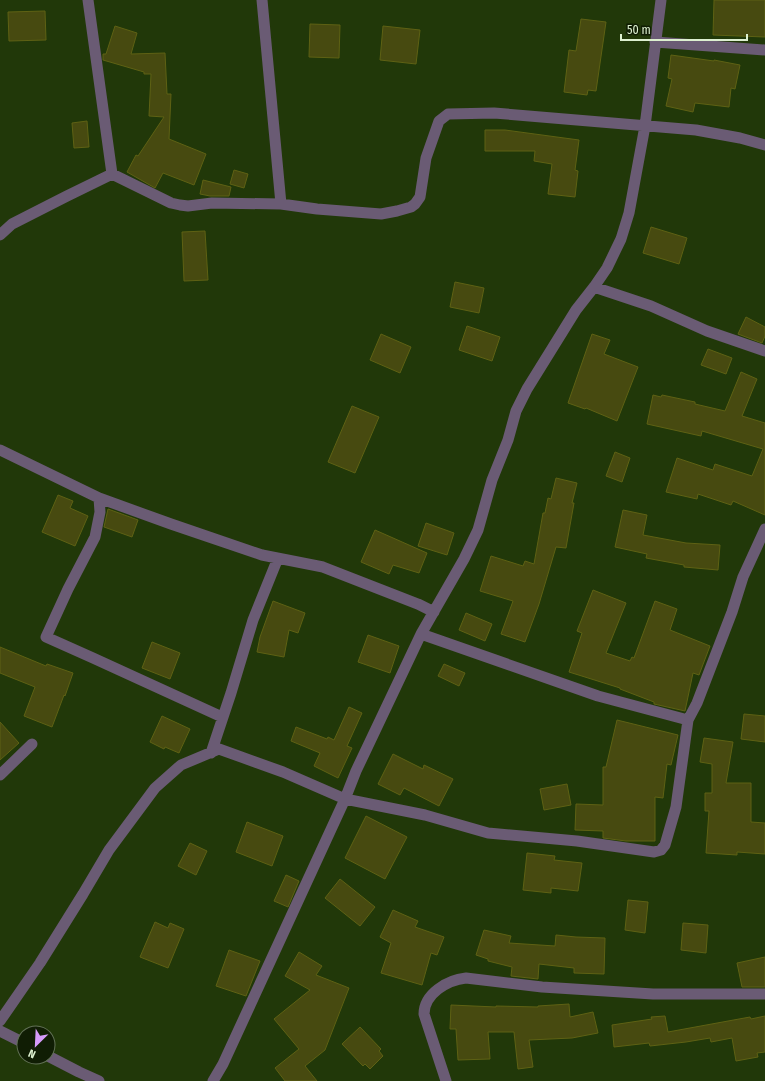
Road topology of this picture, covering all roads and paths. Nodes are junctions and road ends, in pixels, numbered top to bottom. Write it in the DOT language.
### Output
graph roads {
  1 [pos="88,0"];
  2 [pos="262,0"];
  3 [pos="661,0"];
  4 [pos="656,42"];
  5 [pos="765,50"];
  6 [pos="644,126"];
  7 [pos="765,145"];
  8 [pos="112,174"];
  9 [pos="281,204"];
  10 [pos="0,235"];
  11 [pos="594,287"];
  12 [pos="765,351"];
  13 [pos="0,450"];
  14 [pos="99,498"];
  15 [pos="765,529"];
  16 [pos="278,558"];
  17 [pos="434,612"];
  18 [pos="421,634"];
  19 [pos="222,717"];
  20 [pos="688,720"];
  21 [pos="32,744"];
  22 [pos="211,753"];
  23 [pos="0,775"];
  24 [pos="345,800"];
  25 [pos="765,994"];
  26 [pos="0,1021"];
  27 [pos="0,1030"];
  28 [pos="16,1039"];
  29 [pos="56,1060"];
  30 [pos="99,1081"];
  31 [pos="213,1081"];
  32 [pos="446,1081"];
  1 -- 8 [label="street"];
  2 -- 9 [label="street"];
  3 -- 4 [label="street"];
  4 -- 5 [label="street"];
  4 -- 6 [label="street"];
  6 -- 7 [label="street"];
  6 -- 9 [label="street"];
  6 -- 11 [label="street"];
  8 -- 9 [label="street"];
  8 -- 10 [label="street"];
  11 -- 12 [label="street"];
  11 -- 17 [label="street"];
  13 -- 14 [label="street"];
  14 -- 16 [label="street"];
  14 -- 19 [label="street"];
  15 -- 20 [label="street"];
  16 -- 17 [label="street"];
  16 -- 19 [label="street"];
  17 -- 18 [label="street"];
  18 -- 20 [label="street"];
  18 -- 24 [label="street"];
  19 -- 22 [label="street"];
  20 -- 24 [label="street"];
  21 -- 23 [label="street"];
  22 -- 24 [label="street"];
  22 -- 26 [label="street"];
  24 -- 31 [label="street"];
  25 -- 32 [label="street"];
  27 -- 28 [label="street"];
  29 -- 30 [label="street"];
}
